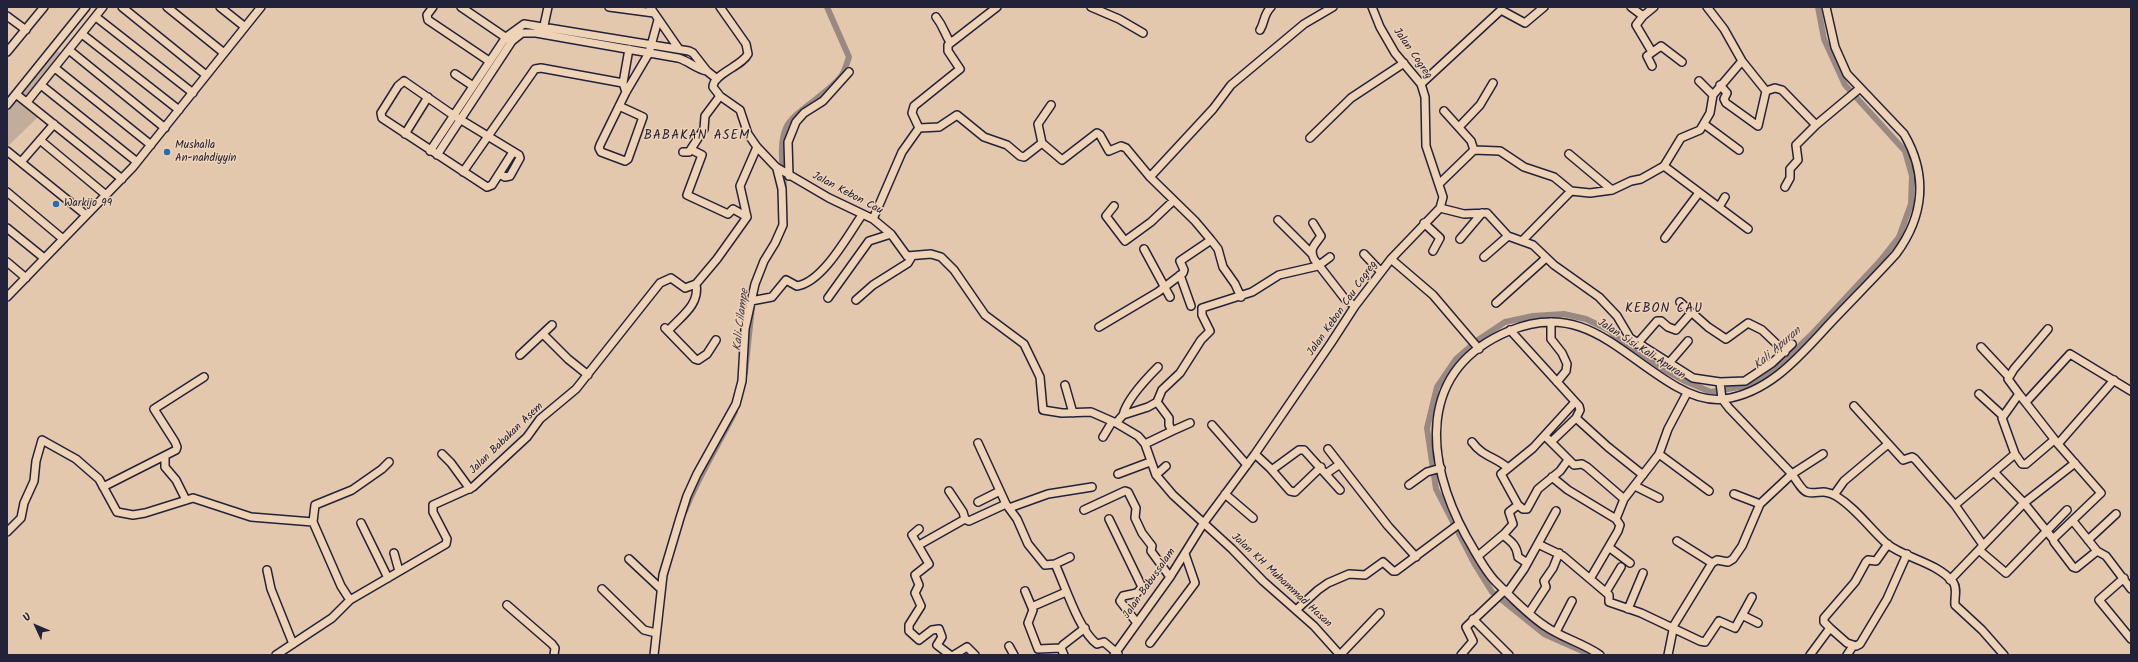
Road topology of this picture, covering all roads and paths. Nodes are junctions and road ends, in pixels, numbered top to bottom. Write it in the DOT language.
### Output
graph roads {
  1 [pos="44,7"];
  2 [pos="86,7"];
  3 [pos="103,7"];
  4 [pos="122,7"];
  5 [pos="167,7"];
  6 [pos="220,7"];
  7 [pos="260,7"];
  8 [pos="433,7"];
  9 [pos="461,7"];
  10 [pos="548,7"];
  11 [pos="611,7"];
  12 [pos="720,7"];
  13 [pos="997,7"];
  14 [pos="1091,7"];
  15 [pos="1270,7"];
  16 [pos="1333,7"];
  17 [pos="1372,7"];
  18 [pos="1544,7"];
  19 [pos="1631,7"];
  20 [pos="1654,7"];
  21 [pos="1707,7"];
  22 [pos="1826,7"];
  23 [pos="654,13"];
  24 [pos="7,16"];
  25 [pos="1643,16"];
  26 [pos="96,17"];
  27 [pos="936,17"];
  28 [pos="544,26"];
  29 [pos="245,27"];
  30 [pos="26,30"];
  31 [pos="1260,30"];
  32 [pos="1143,33"];
  33 [pos="82,34"];
  34 [pos="543,34"];
  35 [pos="506,36"];
  36 [pos="512,41"];
  37 [pos="950,42"];
  38 [pos="652,45"];
  39 [pos="629,49"];
  40 [pos="680,49"];
  41 [pos="69,50"];
  42 [pos="7,52"];
  43 [pos="1652,52"];
  44 [pos="224,53"];
  45 [pos="649,54"];
  46 [pos="489,61"];
  47 [pos="1742,61"];
  48 [pos="1682,62"];
  49 [pos="1404,63"];
  50 [pos="1652,66"];
  51 [pos="55,68"];
  52 [pos="707,71"];
  53 [pos="849,72"];
  54 [pos="455,74"];
  55 [pos="206,76"];
  56 [pos="717,79"];
  57 [pos="1699,81"];
  58 [pos="1493,82"];
  59 [pos="623,83"];
  60 [pos="1421,84"];
  61 [pos="1720,84"];
  62 [pos="41,85"];
  63 [pos="472,86"];
  64 [pos="1857,90"];
  65 [pos="1766,91"];
  66 [pos="626,92"];
  67 [pos="193,93"];
  68 [pos="16,94"];
  69 [pos="720,96"];
  70 [pos="1713,96"];
  71 [pos="428,97"];
  72 [pos="27,102"];
  73 [pos="7,105"];
  74 [pos="1051,105"];
  75 [pos="619,106"];
  76 [pos="179,110"];
  77 [pos="1444,111"];
  78 [pos="453,115"];
  79 [pos="460,119"];
  80 [pos="54,124"];
  81 [pos="1704,124"];
  82 [pos="1816,125"];
  83 [pos="1459,127"];
  84 [pos="165,128"];
  85 [pos="919,128"];
  86 [pos="404,134"];
  87 [pos="488,136"];
  88 [pos="1310,138"];
  89 [pos="40,140"];
  90 [pos="1042,143"];
  91 [pos="151,145"];
  92 [pos="757,147"];
  93 [pos="430,150"];
  94 [pos="692,150"];
  95 [pos="1474,150"];
  96 [pos="1739,150"];
  97 [pos="7,151"];
  98 [pos="683,152"];
  99 [pos="1570,154"];
  100 [pos="438,155"];
  101 [pos="21,162"];
  102 [pos="137,162"];
  103 [pos="1664,166"];
  104 [pos="778,168"];
  105 [pos="463,172"];
  106 [pos="788,176"];
  107 [pos="1150,177"];
  108 [pos="122,179"];
  109 [pos="1439,184"];
  110 [pos="1785,187"];
  111 [pos="1612,190"];
  112 [pos="1571,191"];
  113 [pos="7,192"];
  114 [pos="1698,194"];
  115 [pos="106,195"];
  116 [pos="1725,197"];
  117 [pos="1173,201"];
  118 [pos="1114,206"];
  119 [pos="1719,207"];
  120 [pos="1440,208"];
  121 [pos="1482,213"];
  122 [pos="86,215"];
  123 [pos="862,215"];
  124 [pos="747,217"];
  125 [pos="873,219"];
  126 [pos="1278,220"];
  127 [pos="1313,223"];
  128 [pos="1424,223"];
  129 [pos="7,228"];
  130 [pos="1748,229"];
  131 [pos="891,234"];
  132 [pos="1508,236"];
  133 [pos="1665,238"];
  134 [pos="63,239"];
  135 [pos="1460,239"];
  136 [pos="1211,240"];
  137 [pos="1522,241"];
  138 [pos="1144,249"];
  139 [pos="1433,251"];
  140 [pos="1312,254"];
  141 [pos="1364,254"];
  142 [pos="907,256"];
  143 [pos="1330,257"];
  144 [pos="1484,257"];
  145 [pos="44,258"];
  146 [pos="1546,258"];
  147 [pos="1391,259"];
  148 [pos="7,262"];
  149 [pos="1318,266"];
  150 [pos="1381,272"];
  151 [pos="1180,275"];
  152 [pos="26,278"];
  153 [pos="696,284"];
  154 [pos="1165,286"];
  155 [pos="7,297"];
  156 [pos="1170,297"];
  157 [pos="1241,297"];
  158 [pos="828,298"];
  159 [pos="754,300"];
  160 [pos="856,300"];
  161 [pos="1680,302"];
  162 [pos="1496,303"];
  163 [pos="1191,306"];
  164 [pos="1355,306"];
  165 [pos="1691,313"];
  166 [pos="1551,322"];
  167 [pos="552,325"];
  168 [pos="1099,327"];
  169 [pos="2048,329"];
  170 [pos="1510,330"];
  171 [pos="543,334"];
  172 [pos="716,340"];
  173 [pos="1688,341"];
  174 [pos="1637,344"];
  175 [pos="1792,344"];
  176 [pos="1477,346"];
  177 [pos="1981,347"];
  178 [pos="1785,352"];
  179 [pos="520,355"];
  180 [pos="1669,363"];
  181 [pos="1158,367"];
  182 [pos="588,375"];
  183 [pos="204,376"];
  184 [pos="2009,377"];
  185 [pos="2114,380"];
  186 [pos="1557,382"];
  187 [pos="1720,384"];
  188 [pos="1065,385"];
  189 [pos="2131,391"];
  190 [pos="1687,393"];
  191 [pos="1979,394"];
  192 [pos="2019,394"];
  193 [pos="1722,397"];
  194 [pos="1157,402"];
  195 [pos="1575,402"];
  196 [pos="2026,402"];
  197 [pos="1854,406"];
  198 [pos="1073,413"];
  199 [pos="1123,415"];
  200 [pos="2003,416"];
  201 [pos="1576,418"];
  202 [pos="1114,422"];
  203 [pos="1190,423"];
  204 [pos="1212,425"];
  205 [pos="1172,431"];
  206 [pos="1545,436"];
  207 [pos="1103,437"];
  208 [pos="1472,442"];
  209 [pos="1551,442"];
  210 [pos="2056,442"];
  211 [pos="978,443"];
  212 [pos="1146,444"];
  213 [pos="1888,444"];
  214 [pos="1328,449"];
  215 [pos="442,454"];
  216 [pos="1255,454"];
  217 [pos="1659,454"];
  218 [pos="1823,454"];
  219 [pos="2015,454"];
  220 [pos="165,456"];
  221 [pos="1568,460"];
  222 [pos="389,462"];
  223 [pos="1150,462"];
  224 [pos="2075,463"];
  225 [pos="1340,464"];
  226 [pos="1247,465"];
  227 [pos="1166,466"];
  228 [pos="1321,467"];
  229 [pos="1270,468"];
  230 [pos="1440,468"];
  231 [pos="1508,468"];
  232 [pos="1994,472"];
  233 [pos="1327,473"];
  234 [pos="1118,474"];
  235 [pos="1792,474"];
  236 [pos="1156,475"];
  237 [pos="1643,475"];
  238 [pos="1552,477"];
  239 [pos="1409,485"];
  240 [pos="1635,486"];
  241 [pos="103,487"];
  242 [pos="1092,487"];
  243 [pos="470,489"];
  244 [pos="1340,490"];
  245 [pos="949,491"];
  246 [pos="1000,491"];
  247 [pos="1709,491"];
  248 [pos="1225,494"];
  249 [pos="1734,494"];
  250 [pos="1834,495"];
  251 [pos="1659,498"];
  252 [pos="1624,499"];
  253 [pos="186,500"];
  254 [pos="978,502"];
  255 [pos="1518,504"];
  256 [pos="1760,504"];
  257 [pos="2024,504"];
  258 [pos="1955,505"];
  259 [pos="1008,506"];
  260 [pos="1084,510"];
  261 [pos="2068,510"];
  262 [pos="1556,511"];
  263 [pos="2116,514"];
  264 [pos="1253,518"];
  265 [pos="965,519"];
  266 [pos="1109,519"];
  267 [pos="1616,519"];
  268 [pos="2073,521"];
  269 [pos="313,522"];
  270 [pos="362,523"];
  271 [pos="1203,524"];
  272 [pos="1458,525"];
  273 [pos="919,529"];
  274 [pos="2046,531"];
  275 [pos="7,532"];
  276 [pos="1503,535"];
  277 [pos="2053,539"];
  278 [pos="2088,540"];
  279 [pos="1677,541"];
  280 [pos="1538,544"];
  281 [pos="1888,544"];
  282 [pos="919,545"];
  283 [pos="1610,548"];
  284 [pos="1981,548"];
  285 [pos="2097,551"];
  286 [pos="394,553"];
  287 [pos="1558,553"];
  288 [pos="1185,554"];
  289 [pos="1907,554"];
  290 [pos="1478,556"];
  291 [pos="1070,557"];
  292 [pos="1416,557"];
  293 [pos="629,559"];
  294 [pos="1630,562"];
  295 [pos="1527,563"];
  296 [pos="1712,563"];
  297 [pos="1054,564"];
  298 [pos="1621,567"];
  299 [pos="267,570"];
  300 [pos="399,571"];
  301 [pos="1643,573"];
  302 [pos="1170,577"];
  303 [pos="388,578"];
  304 [pos="2124,578"];
  305 [pos="1590,579"];
  306 [pos="1950,580"];
  307 [pos="602,589"];
  308 [pos="2131,589"];
  309 [pos="661,590"];
  310 [pos="1025,591"];
  311 [pos="1066,592"];
  312 [pos="1505,592"];
  313 [pos="1606,592"];
  314 [pos="1752,597"];
  315 [pos="350,600"];
  316 [pos="1572,601"];
  317 [pos="507,605"];
  318 [pos="1036,605"];
  319 [pos="1628,609"];
  320 [pos="1296,610"];
  321 [pos="1380,613"];
  322 [pos="1529,613"];
  323 [pos="1742,615"];
  324 [pos="1474,620"];
  325 [pos="1137,623"];
  326 [pos="1758,623"];
  327 [pos="1085,628"];
  328 [pos="1830,628"];
  329 [pos="1673,629"];
  330 [pos="1556,632"];
  331 [pos="656,633"];
  332 [pos="2131,639"];
  333 [pos="293,644"];
  334 [pos="1150,644"];
  335 [pos="1009,646"];
  336 [pos="1853,646"];
  337 [pos="1062,652"];
  338 [pos="1116,654"];
  339 [pos="1344,654"];
  340 [pos="276,655"];
  341 [pos="554,655"];
  342 [pos="654,655"];
  343 [pos="950,655"];
  344 [pos="954,655"];
  345 [pos="975,655"];
  346 [pos="1014,655"];
  347 [pos="1461,655"];
  348 [pos="1509,655"];
  349 [pos="1600,655"];
  350 [pos="1668,655"];
  351 [pos="1810,655"];
  352 [pos="1847,655"];
  353 [pos="2004,655"];
  1 -- 30 [label="street"];
  2 -- 68 [label="street"];
  3 -- 26 [label="street"];
  4 -- 55 [label="street"];
  5 -- 44 [label="street"];
  6 -- 29 [label="street"];
  7 -- 29 [label="street"];
  8 -- 46 [label="street"];
  9 -- 35 [label="street"];
  10 -- 28 [label="street"];
  11 -- 23 [label="street"];
  12 -- 56 [label="street"];
  13 -- 37 [label="street"];
  14 -- 32 [label="street"];
  15 -- 31 [label="street"];
  16 -- 107 [label="street"];
  17 -- 49 [label="street, Jalan Cogreg"];
  18 -- 60 [label="street"];
  19 -- 25 [label="street"];
  20 -- 25 [label="street"];
  21 -- 47 [label="street"];
  22 -- 64 [label="street, Jalan Sisi Kali Apuran"];
  23 -- 38 [label="street"];
  23 -- 40 [label="street"];
  24 -- 30 [label="street"];
  25 -- 43 [label="street"];
  26 -- 33 [label="street"];
  26 -- 67 [label="street"];
  27 -- 37 [label="street"];
  28 -- 34 [label="street"];
  28 -- 35 [label="street"];
  28 -- 38 [label="street"];
  29 -- 44 [label="street"];
  30 -- 42 [label="street"];
  33 -- 41 [label="street"];
  33 -- 76 [label="street"];
  34 -- 36 [label="street"];
  34 -- 39 [label="street"];
  35 -- 36 [label="street"];
  35 -- 46 [label="street"];
  36 -- 79 [label="street"];
  37 -- 85 [label="street"];
  38 -- 40 [label="street"];
  38 -- 45 [label="street"];
  39 -- 45 [label="street"];
  39 -- 59 [label="street"];
  40 -- 52 [label="street"];
  41 -- 51 [label="street"];
  41 -- 84 [label="street"];
  43 -- 48 [label="street"];
  43 -- 50 [label="street"];
  44 -- 55 [label="street"];
  45 -- 52 [label="street"];
  45 -- 66 [label="street"];
  46 -- 63 [label="street"];
  47 -- 61 [label="street"];
  47 -- 65 [label="street"];
  49 -- 60 [label="street, Jalan Cogreg"];
  49 -- 88 [label="street"];
  51 -- 62 [label="street"];
  51 -- 91 [label="street"];
  52 -- 56 [label="street"];
  53 -- 106 [label="street"];
  54 -- 63 [label="street"];
  55 -- 67 [label="street"];
  56 -- 69 [label="street"];
  57 -- 70 [label="street"];
  58 -- 83 [label="street"];
  59 -- 66 [label="street"];
  59 -- 87 [label="street"];
  60 -- 109 [label="street, Jalan Cogreg"];
  61 -- 65 [label="street"];
  61 -- 70 [label="street"];
  62 -- 72 [label="street"];
  62 -- 102 [label="street"];
  63 -- 78 [label="street"];
  64 -- 82 [label="street"];
  64 -- 193 [label="street, Jalan Sisi Kali Apuran"];
  65 -- 82 [label="street"];
  66 -- 75 [label="street"];
  67 -- 76 [label="street"];
  68 -- 72 [label="street"];
  68 -- 73 [label="street"];
  69 -- 92 [label="street"];
  69 -- 94 [label="street"];
  70 -- 81 [label="street"];
  71 -- 78 [label="street"];
  71 -- 86 [label="street"];
  71 -- 86 [label="street"];
  72 -- 80 [label="street"];
  74 -- 90 [label="street"];
  75 -- 75 [label="street"];
  76 -- 84 [label="street"];
  77 -- 83 [label="street"];
  78 -- 79 [label="street"];
  78 -- 93 [label="street"];
  79 -- 87 [label="street"];
  79 -- 100 [label="street"];
  80 -- 89 [label="street"];
  80 -- 108 [label="street"];
  81 -- 96 [label="street"];
  81 -- 103 [label="street"];
  82 -- 110 [label="street"];
  83 -- 95 [label="street"];
  84 -- 91 [label="street"];
  85 -- 90 [label="street"];
  85 -- 125 [label="street"];
  86 -- 93 [label="street"];
  87 -- 105 [label="street"];
  87 -- 105 [label="street"];
  89 -- 101 [label="street"];
  89 -- 115 [label="street"];
  90 -- 107 [label="street"];
  91 -- 102 [label="street"];
  92 -- 104 [label="street"];
  92 -- 124 [label="street"];
  93 -- 100 [label="street"];
  94 -- 98 [label="street"];
  94 -- 124 [label="street"];
  95 -- 109 [label="street"];
  95 -- 112 [label="street"];
  97 -- 101 [label="street"];
  99 -- 111 [label="street"];
  100 -- 105 [label="street"];
  101 -- 122 [label="street"];
  102 -- 108 [label="street"];
  103 -- 111 [label="street"];
  103 -- 114 [label="street"];
  104 -- 106 [label="street, Jalan Kebon Cau"];
  104 -- 159 [label="street"];
  106 -- 123 [label="street, Jalan Kebon Cau"];
  107 -- 117 [label="street"];
  108 -- 115 [label="street"];
  109 -- 120 [label="street, Jalan Cogreg"];
  111 -- 112 [label="street"];
  112 -- 137 [label="street"];
  113 -- 134 [label="street"];
  114 -- 119 [label="street"];
  114 -- 133 [label="street"];
  115 -- 122 [label="street"];
  116 -- 119 [label="street"];
  117 -- 118 [label="street"];
  117 -- 136 [label="street"];
  119 -- 130 [label="street"];
  120 -- 121 [label="street"];
  120 -- 128 [label="street, Jalan Kebon Cau Cogreg"];
  121 -- 132 [label="street"];
  121 -- 135 [label="street"];
  122 -- 134 [label="street"];
  123 -- 125 [label="street, Jalan Kebon Cau"];
  123 -- 159 [label="street"];
  124 -- 153 [label="street"];
  125 -- 131 [label="street, Jalan Kebon Cau"];
  126 -- 140 [label="street"];
  127 -- 140 [label="street"];
  128 -- 139 [label="street"];
  128 -- 147 [label="street, Jalan Kebon Cau Cogreg"];
  129 -- 145 [label="street"];
  131 -- 142 [label="street, Jalan Kebon Cau"];
  131 -- 158 [label="street"];
  132 -- 137 [label="street"];
  132 -- 144 [label="street"];
  134 -- 145 [label="street"];
  136 -- 151 [label="street"];
  136 -- 157 [label="street"];
  137 -- 146 [label="street"];
  138 -- 154 [label="street"];
  140 -- 149 [label="street"];
  141 -- 150 [label="street"];
  142 -- 160 [label="street"];
  142 -- 198 [label="street"];
  143 -- 149 [label="street"];
  145 -- 152 [label="street"];
  146 -- 162 [label="street"];
  146 -- 174 [label="street"];
  147 -- 150 [label="street, Jalan Kebon Cau Cogreg"];
  147 -- 176 [label="street"];
  148 -- 152 [label="street"];
  149 -- 157 [label="street"];
  149 -- 164 [label="street"];
  150 -- 164 [label="street, Jalan Kebon Cau Cogreg"];
  151 -- 154 [label="street"];
  151 -- 163 [label="street"];
  152 -- 155 [label="street"];
  153 -- 172 [label="street"];
  153 -- 182 [label="street, Jalan Babakan Asem"];
  154 -- 156 [label="street"];
  154 -- 168 [label="street"];
  157 -- 194 [label="street"];
  159 -- 309 [label="street"];
  161 -- 165 [label="street"];
  164 -- 216 [label="street, Jalan Kebon Cau Cogreg"];
  165 -- 174 [label="street"];
  165 -- 178 [label="street"];
  166 -- 170 [label="street, Jalan Sisi Kali Apuran"];
  166 -- 186 [label="street"];
  166 -- 190 [label="street, Jalan Sisi Kali Apuran"];
  167 -- 171 [label="street"];
  169 -- 184 [label="street"];
  170 -- 176 [label="street, Jalan Sisi Kali Apuran"];
  170 -- 186 [label="street"];
  171 -- 179 [label="street"];
  171 -- 182 [label="street"];
  173 -- 180 [label="street"];
  174 -- 180 [label="street"];
  175 -- 178 [label="street"];
  176 -- 230 [label="street, Jalan Sisi Kali Apuran"];
  177 -- 184 [label="street"];
  178 -- 187 [label="street"];
  180 -- 187 [label="street"];
  181 -- 199 [label="street"];
  182 -- 243 [label="street, Jalan Babakan Asem"];
  183 -- 220 [label="street"];
  184 -- 192 [label="street"];
  185 -- 189 [label="street"];
  185 -- 196 [label="street"];
  185 -- 210 [label="street"];
  186 -- 195 [label="street"];
  187 -- 193 [label="street"];
  188 -- 198 [label="street"];
  190 -- 193 [label="street, Jalan Sisi Kali Apuran"];
  190 -- 217 [label="street"];
  191 -- 200 [label="street"];
  192 -- 196 [label="street"];
  192 -- 200 [label="street"];
  193 -- 235 [label="street"];
  194 -- 199 [label="street"];
  194 -- 205 [label="street"];
  195 -- 201 [label="street"];
  195 -- 206 [label="street"];
  196 -- 210 [label="street"];
  197 -- 213 [label="street"];
  198 -- 202 [label="street"];
  199 -- 202 [label="street"];
  200 -- 219 [label="street"];
  201 -- 209 [label="street"];
  201 -- 237 [label="street"];
  202 -- 207 [label="street"];
  202 -- 212 [label="street"];
  203 -- 205 [label="street"];
  204 -- 226 [label="street"];
  205 -- 212 [label="street"];
  206 -- 209 [label="street"];
  206 -- 231 [label="street"];
  208 -- 231 [label="street"];
  209 -- 221 [label="street"];
  210 -- 219 [label="street"];
  210 -- 224 [label="street"];
  211 -- 246 [label="street"];
  212 -- 223 [label="street"];
  213 -- 250 [label="street"];
  213 -- 258 [label="street"];
  214 -- 225 [label="street"];
  215 -- 243 [label="street"];
  216 -- 226 [label="street, Jalan Kebon Cau Cogreg"];
  216 -- 229 [label="street"];
  217 -- 237 [label="street"];
  217 -- 247 [label="street"];
  218 -- 235 [label="street"];
  219 -- 232 [label="street"];
  220 -- 241 [label="street"];
  220 -- 253 [label="street"];
  221 -- 238 [label="street"];
  221 -- 252 [label="street"];
  222 -- 269 [label="street"];
  223 -- 234 [label="street"];
  223 -- 236 [label="street"];
  224 -- 257 [label="street"];
  224 -- 268 [label="street"];
  225 -- 233 [label="street"];
  225 -- 292 [label="street"];
  226 -- 248 [label="street, Jalan Kebon Cau Cogreg"];
  227 -- 236 [label="street"];
  228 -- 229 [label="street"];
  228 -- 229 [label="street"];
  228 -- 233 [label="street"];
  230 -- 239 [label="street"];
  230 -- 272 [label="street, Jalan Sisi Kali Apuran"];
  231 -- 255 [label="street"];
  232 -- 257 [label="street"];
  232 -- 258 [label="street"];
  233 -- 244 [label="street"];
  235 -- 250 [label="street"];
  235 -- 256 [label="street"];
  236 -- 271 [label="street"];
  237 -- 240 [label="street"];
  238 -- 255 [label="street"];
  238 -- 267 [label="street"];
  240 -- 251 [label="street"];
  240 -- 252 [label="street"];
  241 -- 253 [label="street"];
  241 -- 275 [label="street"];
  242 -- 259 [label="street"];
  243 -- 300 [label="street, Jalan Babakan Asem"];
  245 -- 265 [label="street"];
  246 -- 254 [label="street"];
  246 -- 259 [label="street"];
  248 -- 264 [label="street"];
  248 -- 271 [label="street, Jalan Kebon Cau Cogreg"];
  249 -- 256 [label="street"];
  250 -- 281 [label="street"];
  252 -- 267 [label="street"];
  253 -- 269 [label="street"];
  255 -- 276 [label="street"];
  256 -- 296 [label="street"];
  257 -- 274 [label="street"];
  257 -- 284 [label="street"];
  258 -- 284 [label="street"];
  259 -- 265 [label="street"];
  259 -- 297 [label="street"];
  260 -- 302 [label="street"];
  261 -- 274 [label="street"];
  262 -- 280 [label="street"];
  263 -- 278 [label="street"];
  265 -- 282 [label="street"];
  266 -- 325 [label="street"];
  267 -- 283 [label="street"];
  268 -- 277 [label="street"];
  268 -- 278 [label="street"];
  269 -- 315 [label="street"];
  270 -- 303 [label="street"];
  271 -- 288 [label="street, Jalan Babussalam"];
  271 -- 320 [label="street, Jalan KH Muhammad Hasan"];
  272 -- 290 [label="street, Jalan Sisi Kali Apuran"];
  272 -- 292 [label="street"];
  273 -- 282 [label="street"];
  274 -- 277 [label="street"];
  274 -- 284 [label="street"];
  276 -- 290 [label="street"];
  276 -- 295 [label="street"];
  277 -- 285 [label="street"];
  278 -- 285 [label="street"];
  279 -- 296 [label="street"];
  280 -- 287 [label="street"];
  280 -- 295 [label="street"];
  281 -- 289 [label="street"];
  281 -- 328 [label="street"];
  282 -- 343 [label="street"];
  283 -- 294 [label="street"];
  283 -- 305 [label="street"];
  284 -- 306 [label="street"];
  285 -- 304 [label="street"];
  286 -- 300 [label="street"];
  287 -- 305 [label="street"];
  287 -- 322 [label="street"];
  288 -- 302 [label="street, Jalan Babussalam"];
  288 -- 334 [label="street"];
  289 -- 306 [label="street"];
  289 -- 336 [label="street"];
  290 -- 312 [label="street, Jalan Sisi Kali Apuran"];
  291 -- 297 [label="street"];
  292 -- 320 [label="street"];
  293 -- 309 [label="street"];
  295 -- 312 [label="street"];
  296 -- 329 [label="street"];
  297 -- 311 [label="street"];
  298 -- 313 [label="street"];
  299 -- 333 [label="street"];
  300 -- 303 [label="street, Jalan Babakan Asem"];
  301 -- 319 [label="street"];
  302 -- 325 [label="street, Jalan Babussalam"];
  303 -- 315 [label="street, Jalan Babakan Asem"];
  304 -- 308 [label="street"];
  304 -- 332 [label="street"];
  305 -- 313 [label="street"];
  306 -- 353 [label="street"];
  307 -- 331 [label="street"];
  309 -- 331 [label="street"];
  310 -- 337 [label="street"];
  311 -- 318 [label="street"];
  311 -- 327 [label="street"];
  312 -- 322 [label="street, Jalan Sisi Kali Apuran"];
  312 -- 324 [label="street"];
  313 -- 319 [label="street"];
  314 -- 323 [label="street"];
  315 -- 333 [label="street, Jalan Babakan Asem"];
  316 -- 330 [label="street"];
  317 -- 341 [label="street"];
  319 -- 329 [label="street"];
  320 -- 339 [label="street, Jalan KH Muhammad Hasan"];
  321 -- 339 [label="street"];
  322 -- 330 [label="street, Jalan Sisi Kali Apuran"];
  323 -- 326 [label="street"];
  323 -- 329 [label="street"];
  324 -- 347 [label="street"];
  324 -- 348 [label="street"];
  325 -- 338 [label="street, Jalan Babussalam"];
  327 -- 337 [label="street"];
  327 -- 338 [label="street"];
  328 -- 336 [label="street"];
  328 -- 351 [label="street"];
  329 -- 350 [label="street"];
  330 -- 349 [label="street, Jalan Sisi Kali Apuran"];
  331 -- 342 [label="street"];
  333 -- 340 [label="street, Jalan Babakan Asem"];
  335 -- 346 [label="street"];
  336 -- 352 [label="street"];
  344 -- 345 [label="street"];
}
